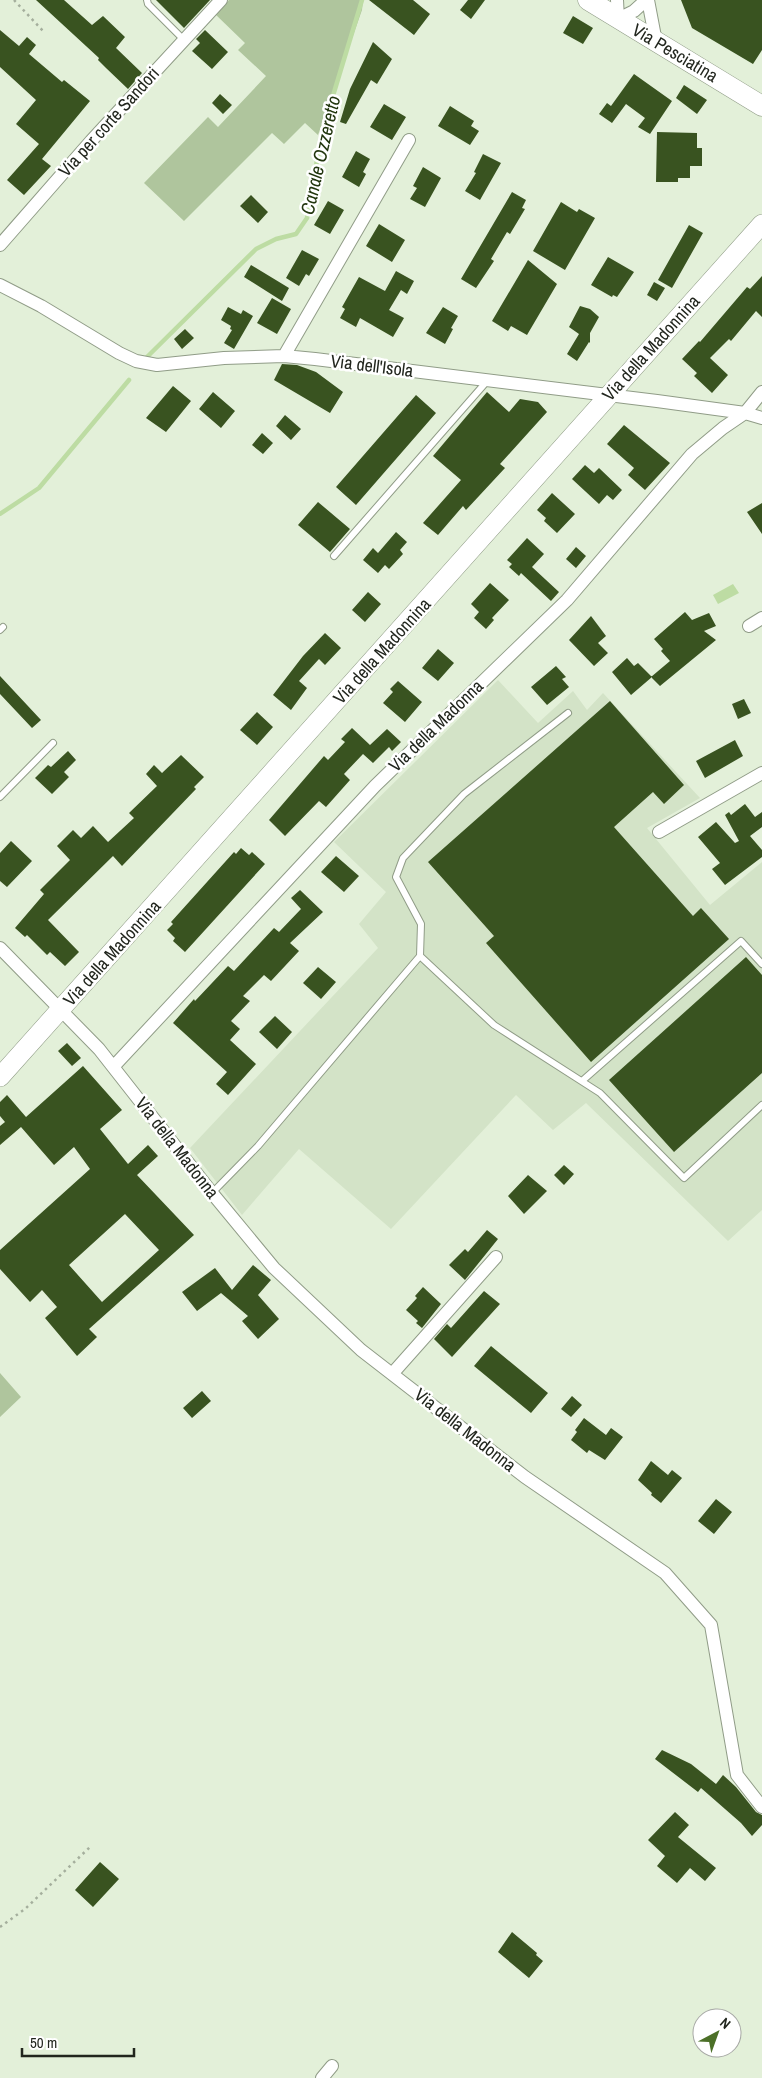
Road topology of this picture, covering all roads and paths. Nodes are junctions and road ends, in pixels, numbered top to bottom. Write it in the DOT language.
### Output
graph roads {
  1 [pos="14,0"];
  2 [pos="147,0"];
  3 [pos="221,0"];
  4 [pos="588,0"];
  5 [pos="647,0"];
  6 [pos="617,10"];
  7 [pos="44,32"];
  8 [pos="184,40"];
  9 [pos="656,42"];
  10 [pos="762,106"];
  11 [pos="409,140"];
  12 [pos="762,224"];
  13 [pos="0,245"];
  14 [pos="0,285"];
  15 [pos="284,356"];
  16 [pos="488,380"];
  17 [pos="762,392"];
  18 [pos="609,395"];
  19 [pos="747,410"];
  20 [pos="762,418"];
  21 [pos="334,556"];
  22 [pos="762,618"];
  23 [pos="750,626"];
  24 [pos="568,712"];
  25 [pos="53,743"];
  26 [pos="762,773"];
  27 [pos="0,797"];
  28 [pos="659,832"];
  29 [pos="0,948"];
  30 [pos="420,956"];
  31 [pos="762,964"];
  32 [pos="62,1010"];
  33 [pos="114,1066"];
  34 [pos="0,1077"];
  35 [pos="582,1081"];
  36 [pos="762,1105"];
  37 [pos="212,1193"];
  38 [pos="496,1256"];
  39 [pos="392,1374"];
  40 [pos="762,1807"];
  41 [pos="90,1846"];
  42 [pos="0,1926"];
  43 [pos="332,2066"];
  44 [pos="322,2078"];
  1 -- 7 [label="path"];
  2 -- 8 [label="lane"];
  3 -- 8 [label="street, Via per corte Sandori"];
  4 -- 6 [label="main road, Via Pesciatina"];
  5 -- 6 [label="street"];
  5 -- 9 [label="street"];
  6 -- 9 [label="main road, Via Pesciatina"];
  8 -- 13 [label="street, Via per corte Sandori"];
  9 -- 10 [label="main road, Via Pesciatina"];
  11 -- 15 [label="street"];
  12 -- 18 [label="street, Via della Madonnina"];
  14 -- 15 [label="street, Via dell'Isola"];
  15 -- 16 [label="street, Via dell'Isola"];
  16 -- 18 [label="street, Via dell'Isola"];
  16 -- 21 [label="lane"];
  17 -- 19 [label="street, Via della Madonna"];
  18 -- 19 [label="street, Via dell'Isola"];
  18 -- 32 [label="street, Via della Madonnina"];
  19 -- 20 [label="street, Via dell'Isola"];
  19 -- 33 [label="street, Via della Madonna"];
  22 -- 23 [label="street"];
  24 -- 30 [label="lane"];
  25 -- 27 [label="lane"];
  26 -- 28 [label="street"];
  29 -- 32 [label="street, Via della Madonna"];
  30 -- 35 [label="lane"];
  30 -- 37 [label="lane"];
  31 -- 35 [label="lane"];
  32 -- 33 [label="street, Via della Madonna"];
  32 -- 34 [label="street, Via della Madonnina"];
  33 -- 37 [label="street, Via della Madonna"];
  35 -- 36 [label="lane"];
  37 -- 39 [label="street, Via della Madonna"];
  38 -- 39 [label="street"];
  39 -- 40 [label="street, Via della Madonna"];
  41 -- 42 [label="path"];
  43 -- 44 [label="street"];
}
